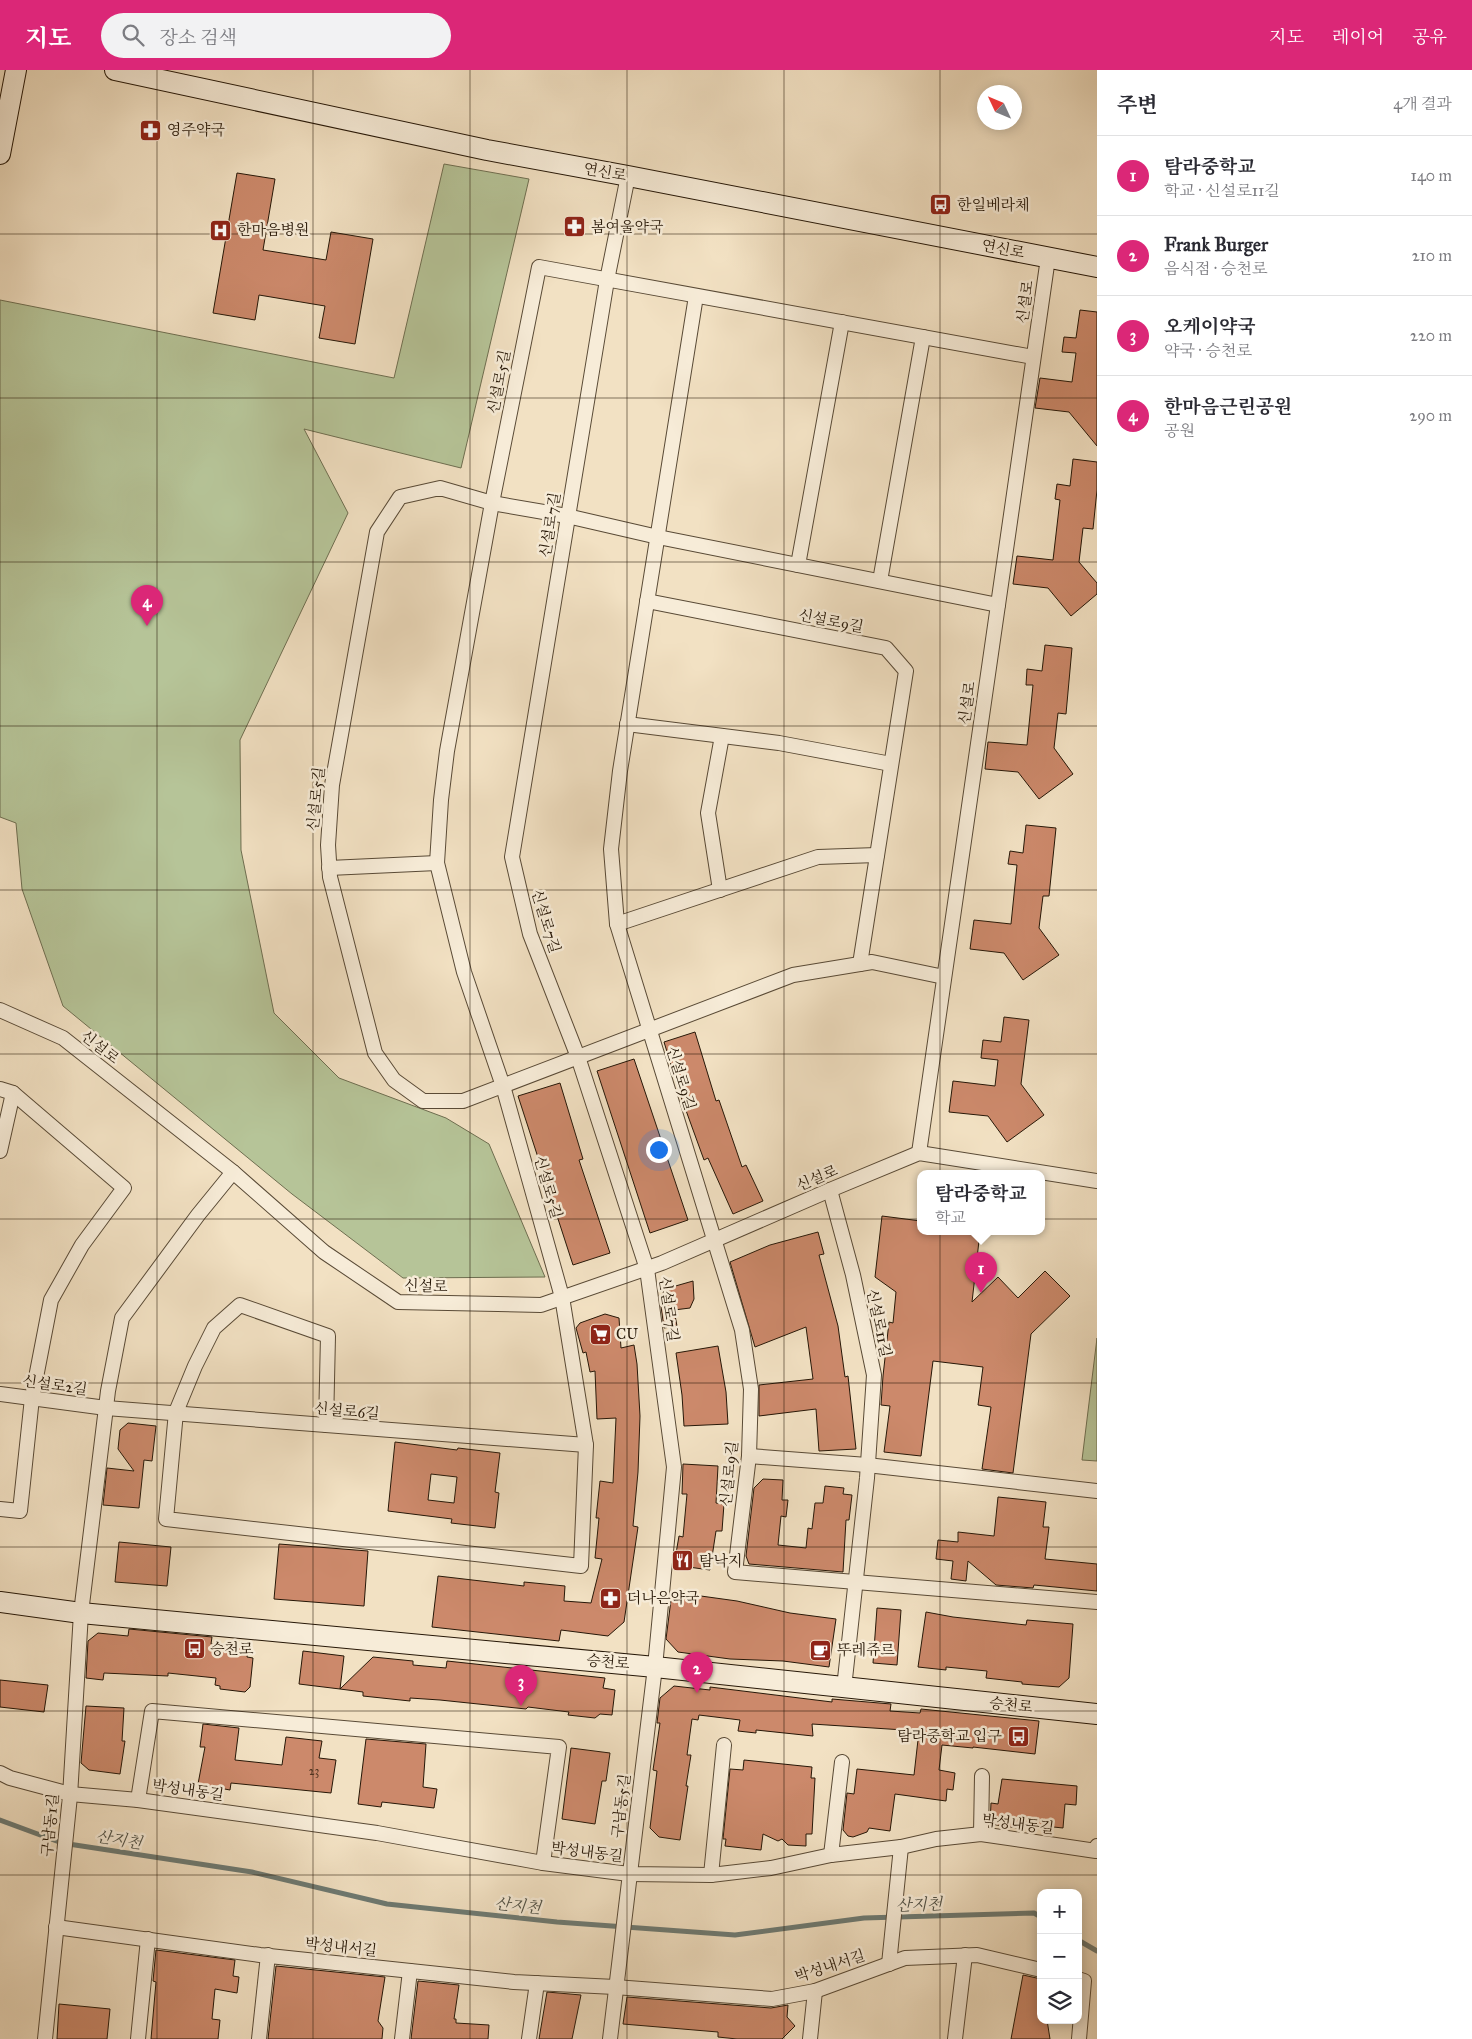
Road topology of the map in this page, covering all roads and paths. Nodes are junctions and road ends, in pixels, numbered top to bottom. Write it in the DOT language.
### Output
graph roads {
  1 [pos="16,70"];
  2 [pos="115,70"];
  3 [pos="0,154"];
  4 [pos="628,176"];
  5 [pos="1048,258"];
  6 [pos="1097,267"];
  7 [pos="607,280"];
  8 [pos="696,296"];
  9 [pos="842,322"];
  10 [pos="923,337"];
  11 [pos="1033,357"];
  12 [pos="492,503"];
  13 [pos="567,516"];
  14 [pos="658,537"];
  15 [pos="798,565"];
  16 [pos="880,582"];
  17 [pos="647,602"];
  18 [pos="998,605"];
  19 [pos="627,724"];
  20 [pos="722,736"];
  21 [pos="892,764"];
  22 [pos="877,855"];
  23 [pos="437,863"];
  24 [pos="329,868"];
  25 [pos="720,890"];
  26 [pos="617,924"];
  27 [pos="860,964"];
  28 [pos="944,976"];
  29 [pos="0,1010"];
  30 [pos="650,1030"];
  31 [pos="578,1057"];
  32 [pos="502,1086"];
  33 [pos="7,1091"];
  34 [pos="0,1151"];
  35 [pos="919,1154"];
  36 [pos="1024,1170"];
  37 [pos="233,1172"];
  38 [pos="1045,1173"];
  39 [pos="1097,1181"];
  40 [pos="830,1190"];
  41 [pos="714,1240"];
  42 [pos="647,1269"];
  43 [pos="562,1297"];
  44 [pos="0,1394"];
  45 [pos="32,1398"];
  46 [pos="106,1408"];
  47 [pos="176,1412"];
  48 [pos="326,1425"];
  49 [pos="586,1445"];
  50 [pos="749,1456"];
  51 [pos="867,1465"];
  52 [pos="1097,1491"];
  53 [pos="0,1509"];
  54 [pos="855,1582"];
  55 [pos="0,1602"];
  56 [pos="1097,1602"];
  57 [pos="82,1613"];
  58 [pos="654,1666"];
  59 [pos="844,1688"];
  60 [pos="1097,1714"];
  61 [pos="724,1746"];
  62 [pos="842,1762"];
  63 [pos="0,1773"];
  64 [pos="982,1776"];
  65 [pos="70,1795"];
  66 [pos="138,1800"];
  67 [pos="980,1834"];
  68 [pos="1097,1846"];
  69 [pos="901,1847"];
  70 [pos="831,1855"];
  71 [pos="543,1863"];
  72 [pos="629,1874"];
  73 [pos="711,1875"];
  74 [pos="56,1927"];
  75 [pos="148,1939"];
  76 [pos="268,1955"];
  77 [pos="965,1955"];
  78 [pos="888,1964"];
  79 [pos="1037,1969"];
  80 [pos="410,1971"];
  81 [pos="537,1983"];
  82 [pos="615,1987"];
  83 [pos="815,1991"];
  84 [pos="1080,2024"];
  85 [pos="45,2039"];
  86 [pos="138,2039"];
  87 [pos="259,2039"];
  88 [pos="402,2039"];
  89 [pos="529,2039"];
  90 [pos="610,2039"];
  91 [pos="810,2039"];
  92 [pos="955,2039"];
  93 [pos="1079,2039"];
  1 -- 3 [label="main road"];
  2 -- 4 [label="main road, 연신로"];
  4 -- 5 [label="main road, 연신로"];
  4 -- 7 [label="street, 신설로7길"];
  5 -- 6 [label="main road, 연신로"];
  5 -- 11 [label="street, 신설로"];
  7 -- 8 [label="street"];
  7 -- 12 [label="street, 신설로5길"];
  7 -- 13 [label="street, 신설로7길"];
  8 -- 9 [label="street"];
  8 -- 14 [label="street, 신설로9길"];
  9 -- 10 [label="street"];
  9 -- 15 [label="street"];
  10 -- 11 [label="street"];
  10 -- 16 [label="street"];
  11 -- 18 [label="street, 신설로"];
  12 -- 13 [label="street"];
  12 -- 23 [label="street, 신설로5길"];
  12 -- 24 [label="street, 신설로5길"];
  13 -- 14 [label="street"];
  13 -- 31 [label="street, 신설로7길"];
  14 -- 15 [label="street"];
  14 -- 17 [label="street, 신설로9길"];
  15 -- 16 [label="street"];
  16 -- 18 [label="street"];
  17 -- 19 [label="street, 신설로9길"];
  17 -- 21 [label="street, 신설로9길"];
  18 -- 28 [label="street, 신설로"];
  19 -- 20 [label="street"];
  19 -- 26 [label="street, 신설로9길"];
  20 -- 21 [label="street"];
  20 -- 25 [label="street"];
  21 -- 22 [label="street, 신설로9길"];
  22 -- 25 [label="street"];
  22 -- 27 [label="street, 신설로9길"];
  23 -- 24 [label="street"];
  23 -- 32 [label="street, 신설로5길"];
  24 -- 32 [label="street, 신설로5길"];
  25 -- 26 [label="street"];
  26 -- 30 [label="street, 신설로9길"];
  27 -- 28 [label="street, 신설로9길"];
  27 -- 30 [label="street, 신설로9길"];
  28 -- 35 [label="street, 신설로"];
  29 -- 37 [label="street, 신설로"];
  30 -- 31 [label="street, 신설로9길"];
  30 -- 41 [label="street, 신설로9길"];
  31 -- 32 [label="street, 신설로9길"];
  31 -- 42 [label="street, 신설로7길"];
  32 -- 43 [label="street, 신설로5길"];
  33 -- 34 [label="street"];
  33 -- 45 [label="street"];
  35 -- 36 [label="street"];
  35 -- 40 [label="street, 신설로"];
  37 -- 43 [label="street, 신설로"];
  37 -- 46 [label="street, 구남동1길"];
  38 -- 39 [label="street"];
  40 -- 41 [label="street, 신설로"];
  40 -- 51 [label="street, 신설로11길"];
  41 -- 42 [label="street, 신설로"];
  41 -- 50 [label="street, 신설로9길"];
  42 -- 43 [label="street, 신설로"];
  42 -- 58 [label="street, 신설로7길"];
  43 -- 49 [label="street, 신설로5길"];
  44 -- 45 [label="street, 신설로2길"];
  45 -- 46 [label="street, 신설로2길"];
  45 -- 53 [label="street"];
  46 -- 47 [label="street, 신설로6길"];
  46 -- 57 [label="street, 구남동1길"];
  47 -- 48 [label="street, 신설로6길"];
  47 -- 48 [label="street"];
  47 -- 49 [label="street, 신설로5길"];
  48 -- 49 [label="street, 신설로6길"];
  50 -- 51 [label="street"];
  50 -- 54 [label="street, 신설로9길"];
  51 -- 52 [label="street"];
  51 -- 54 [label="street, 신설로11길"];
  54 -- 56 [label="street, 신설로9길"];
  54 -- 59 [label="street, 신설로11길"];
  55 -- 57 [label="main road, 승천로"];
  57 -- 58 [label="main road, 승천로"];
  57 -- 65 [label="street, 구남동1길"];
  58 -- 59 [label="main road, 승천로"];
  58 -- 72 [label="street, 구남동5길"];
  59 -- 60 [label="main road, 승천로"];
  61 -- 73 [label="street"];
  62 -- 70 [label="street"];
  63 -- 65 [label="street, 박성내동길"];
  64 -- 67 [label="street"];
  65 -- 66 [label="street, 박성내동길"];
  65 -- 74 [label="street, 구남동1길"];
  66 -- 71 [label="street, 박성내동길"];
  66 -- 71 [label="street"];
  67 -- 68 [label="street, 박성내동길"];
  67 -- 69 [label="street, 박성내동길"];
  69 -- 70 [label="street, 박성내동길"];
  69 -- 78 [label="street"];
  70 -- 73 [label="street, 박성내동길"];
  71 -- 72 [label="street, 박성내동길"];
  72 -- 73 [label="street, 박성내동길"];
  72 -- 82 [label="street, 구남동5길"];
  74 -- 75 [label="street, 박성내서길"];
  74 -- 85 [label="street, 구남동1길"];
  75 -- 76 [label="street, 박성내서길"];
  75 -- 86 [label="street"];
  76 -- 80 [label="street, 박성내서길"];
  76 -- 87 [label="street"];
  77 -- 78 [label="street, 박성내서길"];
  77 -- 79 [label="street, 박성내서길"];
  77 -- 92 [label="street"];
  78 -- 83 [label="street, 박성내서길"];
  80 -- 81 [label="street, 박성내서길"];
  80 -- 88 [label="street"];
  81 -- 82 [label="street, 박성내서길"];
  81 -- 89 [label="street"];
  82 -- 83 [label="street, 박성내서길"];
  82 -- 90 [label="street, 구남동5길"];
  83 -- 91 [label="street"];
  84 -- 93 [label="street"];
}
